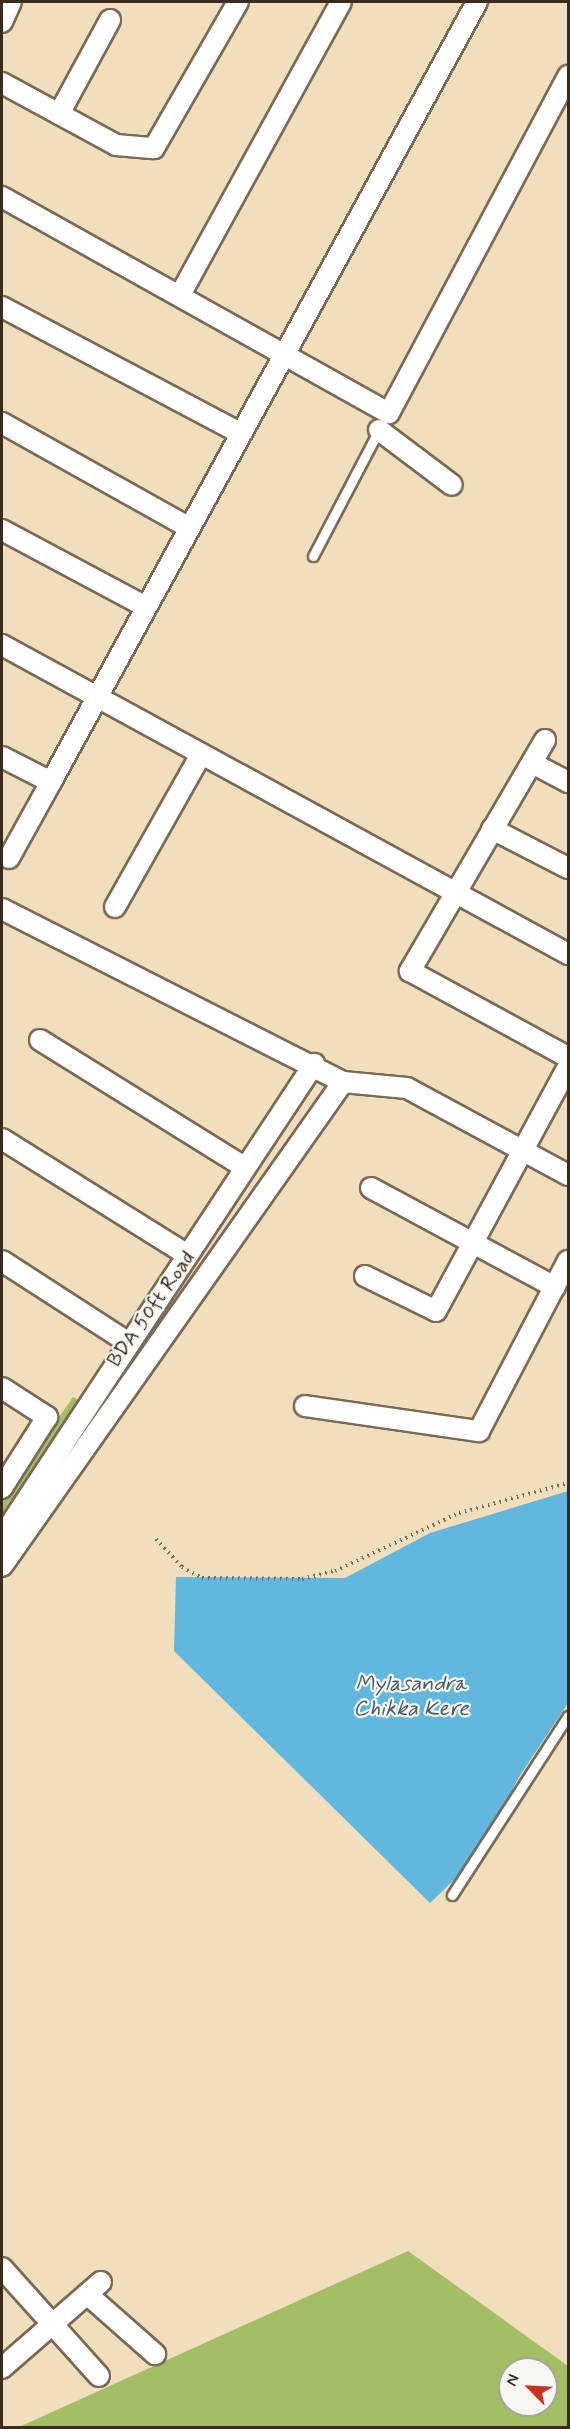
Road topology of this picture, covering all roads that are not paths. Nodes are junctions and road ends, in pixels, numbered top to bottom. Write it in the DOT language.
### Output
graph roads {
  1 [pos="11,2"];
  2 [pos="238,2"];
  3 [pos="341,2"];
  4 [pos="477,2"];
  5 [pos="110,20"];
  6 [pos="2,22"];
  7 [pos="568,76"];
  8 [pos="2,83"];
  9 [pos="60,114"];
  10 [pos="2,197"];
  11 [pos="180,295"];
  12 [pos="2,307"];
  13 [pos="284,353"];
  14 [pos="384,422"];
  15 [pos="2,423"];
  16 [pos="240,432"];
  17 [pos="452,485"];
  18 [pos="188,527"];
  19 [pos="2,530"];
  20 [pos="313,556"];
  21 [pos="146,607"];
  22 [pos="2,645"];
  23 [pos="96,700"];
  24 [pos="545,740"];
  25 [pos="200,756"];
  26 [pos="2,757"];
  27 [pos="532,763"];
  28 [pos="51,782"];
  29 [pos="568,782"];
  30 [pos="492,830"];
  31 [pos="9,858"];
  32 [pos="568,868"];
  33 [pos="455,894"];
  34 [pos="115,908"];
  35 [pos="2,909"];
  36 [pos="568,954"];
  37 [pos="40,1040"];
  38 [pos="568,1057"];
  39 [pos="314,1064"];
  40 [pos="568,1067"];
  41 [pos="343,1082"];
  42 [pos="2,1139"];
  43 [pos="525,1152"];
  44 [pos="244,1167"];
  45 [pos="568,1175"];
  46 [pos="371,1188"];
  47 [pos="472,1246"];
  48 [pos="186,1254"];
  49 [pos="2,1261"];
  50 [pos="568,1261"];
  51 [pos="364,1276"];
  52 [pos="555,1287"];
  53 [pos="126,1342"];
  54 [pos="2,1388"];
  55 [pos="305,1406"];
  56 [pos="2,1488"];
  57 [pos="2,1537"];
  58 [pos="2,1566"];
  59 [pos="568,1716"];
  60 [pos="452,1895"];
  61 [pos="2,2268"];
  62 [pos="51,2325"];
  63 [pos="155,2354"];
  64 [pos="2,2368"];
  65 [pos="99,2376"];
  1 -- 6 [label="street"];
  2 -- 9 [label="street"];
  3 -- 11 [label="street"];
  4 -- 13 [label="street"];
  5 -- 9 [label="street"];
  7 -- 14 [label="street"];
  8 -- 9 [label="street"];
  10 -- 11 [label="street"];
  11 -- 13 [label="street"];
  12 -- 16 [label="street"];
  13 -- 14 [label="street"];
  13 -- 16 [label="street"];
  14 -- 17 [label="street"];
  14 -- 20 [label="lane"];
  15 -- 18 [label="street"];
  16 -- 18 [label="street"];
  18 -- 21 [label="street"];
  19 -- 21 [label="street"];
  21 -- 23 [label="street"];
  22 -- 23 [label="street"];
  23 -- 25 [label="street"];
  23 -- 28 [label="street"];
  24 -- 27 [label="street"];
  25 -- 33 [label="street"];
  25 -- 34 [label="street"];
  26 -- 28 [label="street"];
  27 -- 29 [label="street"];
  27 -- 30 [label="street"];
  28 -- 31 [label="street"];
  30 -- 32 [label="street"];
  30 -- 33 [label="street"];
  33 -- 36 [label="street"];
  33 -- 38 [label="street"];
  35 -- 39 [label="street"];
  37 -- 44 [label="street"];
  39 -- 41 [label="street"];
  39 -- 44 [label="street, BDA 50ft Road"];
  40 -- 43 [label="street"];
  41 -- 43 [label="street"];
  41 -- 58 [label="street, BDA 50ft Road"];
  42 -- 48 [label="street"];
  43 -- 45 [label="street"];
  43 -- 47 [label="street"];
  44 -- 48 [label="street, BDA 50ft Road"];
  46 -- 47 [label="street"];
  47 -- 51 [label="street"];
  47 -- 52 [label="street"];
  48 -- 53 [label="street, BDA 50ft Road"];
  49 -- 53 [label="street"];
  50 -- 52 [label="street"];
  52 -- 55 [label="street"];
  53 -- 57 [label="street, BDA 50ft Road"];
  54 -- 56 [label="street"];
  59 -- 60 [label="lane"];
  61 -- 62 [label="street"];
  62 -- 63 [label="street"];
  62 -- 64 [label="street"];
  62 -- 65 [label="street"];
}
